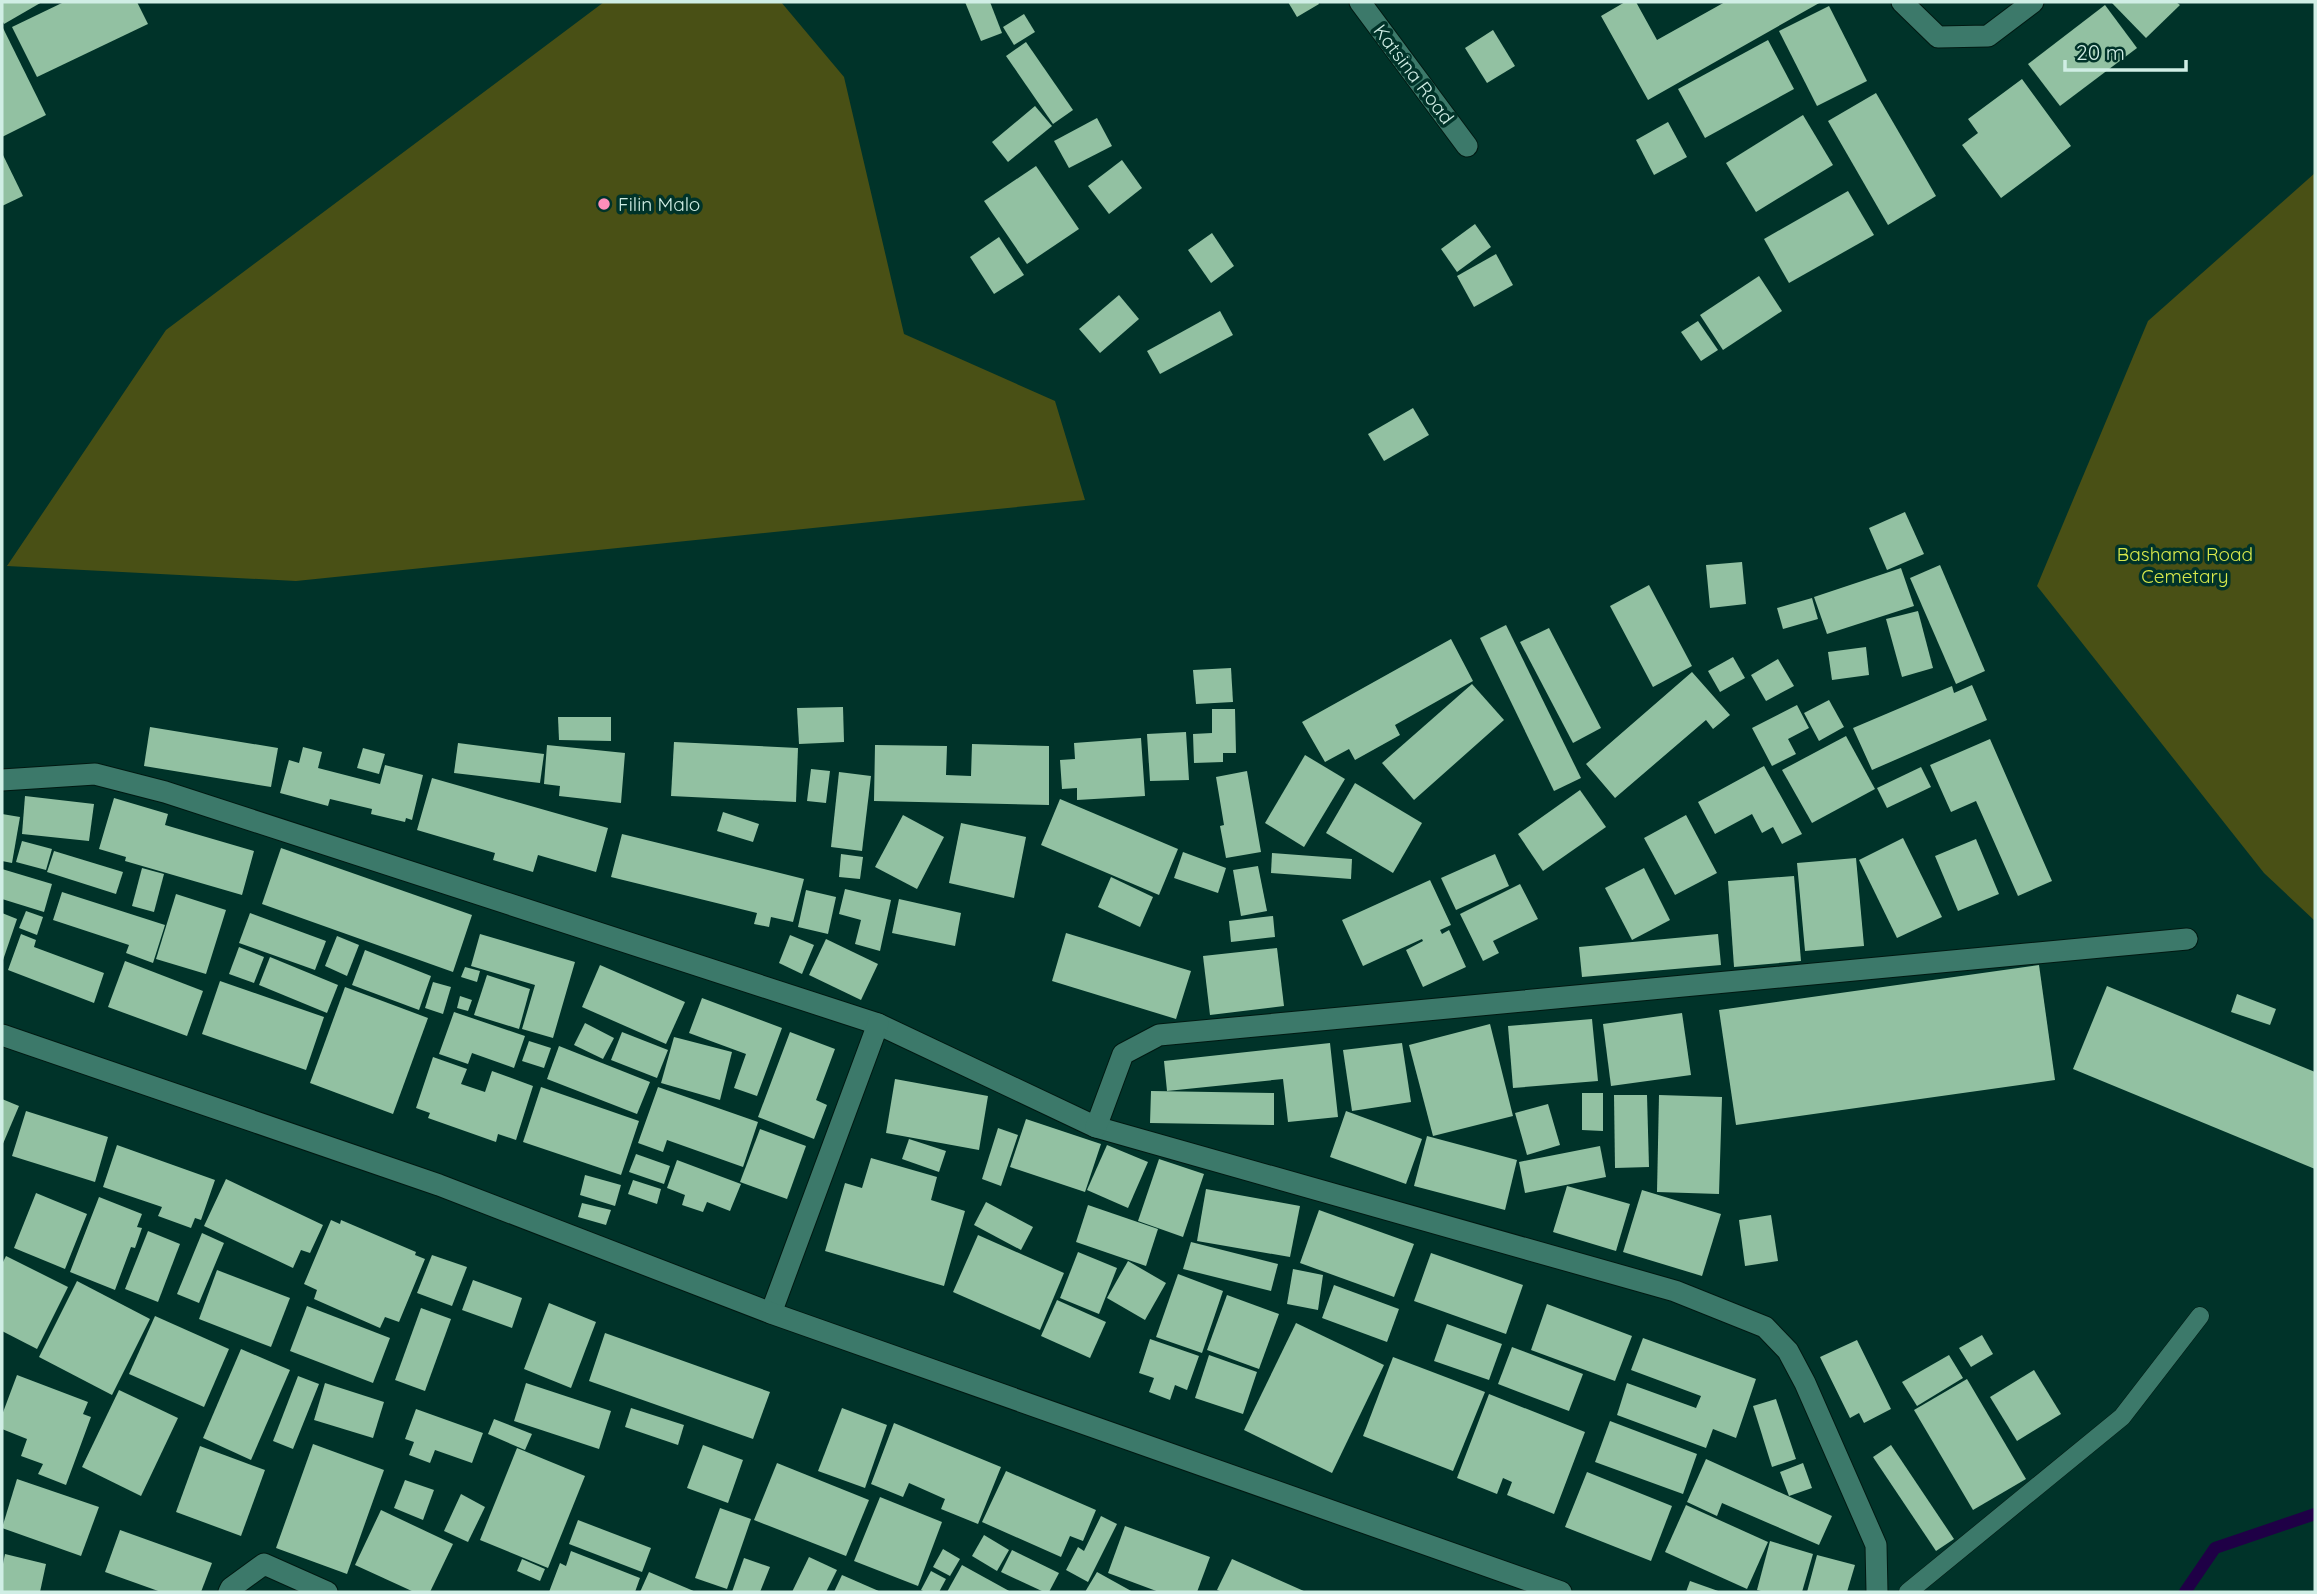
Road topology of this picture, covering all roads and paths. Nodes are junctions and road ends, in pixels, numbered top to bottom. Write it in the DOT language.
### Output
graph roads {
  1 [pos="1360,2"];
  2 [pos="1902,2"];
  3 [pos="2033,2"];
  4 [pos="1467,146"];
  5 [pos="2,780"];
  6 [pos="2187,939"];
  7 [pos="878,1024"];
  8 [pos="2,1035"];
  9 [pos="1096,1127"];
  10 [pos="771,1313"];
  11 [pos="2200,1316"];
  12 [pos="229,1592"];
  13 [pos="327,1592"];
  14 [pos="1561,1592"];
  15 [pos="1877,1592"];
  16 [pos="1908,1592"];
  1 -- 4 [label="street, Katsina Road"];
  2 -- 3 [label="street"];
  5 -- 7 [label="street"];
  6 -- 9 [label="street"];
  7 -- 9 [label="street"];
  7 -- 10 [label="street"];
  8 -- 10 [label="street"];
  9 -- 15 [label="street"];
  10 -- 14 [label="street"];
  11 -- 16 [label="lane"];
  12 -- 13 [label="street"];
}
